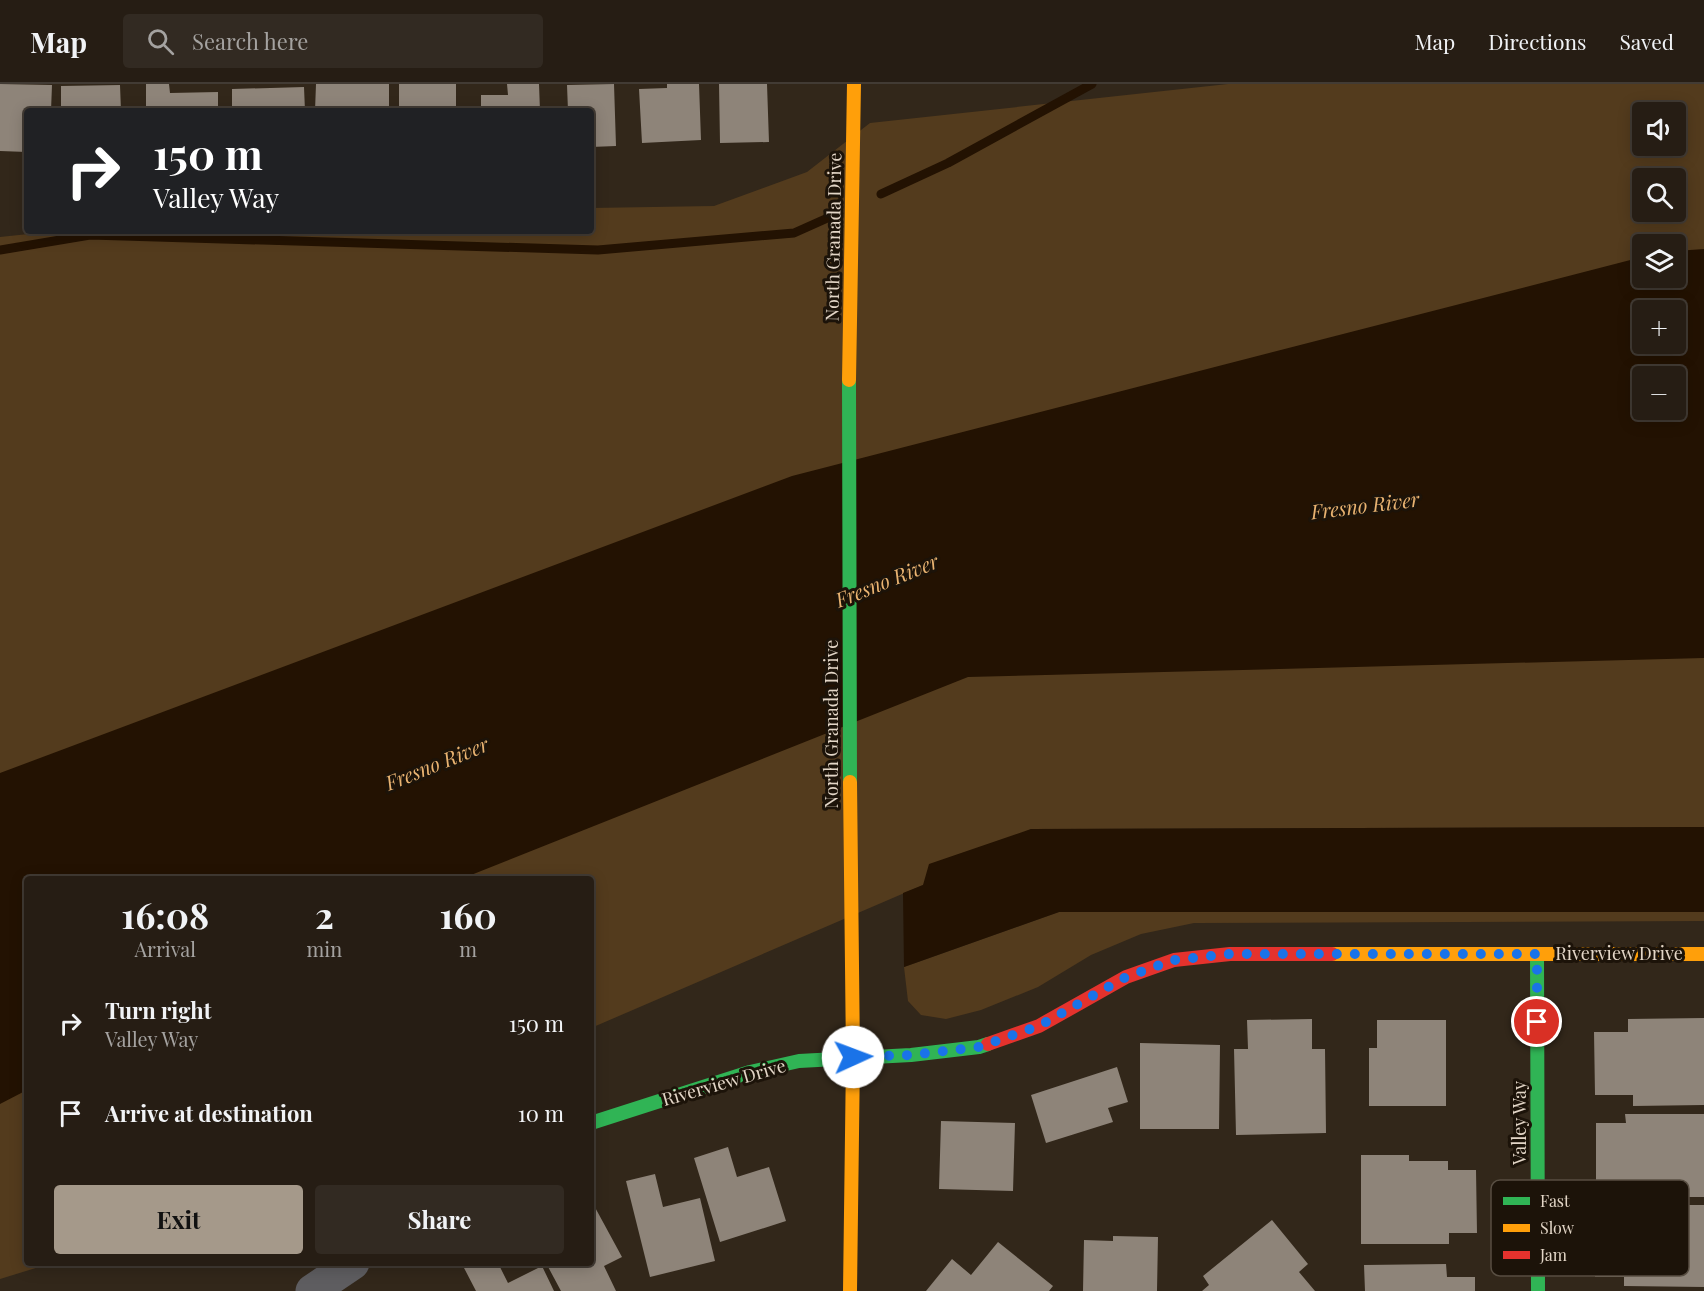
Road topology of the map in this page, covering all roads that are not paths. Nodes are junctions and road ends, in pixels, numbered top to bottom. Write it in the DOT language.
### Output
graph roads {
  1 [pos="854,84"];
  2 [pos="1537,954"];
  3 [pos="1704,954"];
  4 [pos="853,1057"];
  5 [pos="594,1123"];
  6 [pos="1538,1180"];
  7 [pos="349,1266"];
  8 [pos="1538,1276"];
  9 [pos="312,1291"];
  10 [pos="850,1291"];
  11 [pos="1538,1291"];
  1 -- 4 [label="street, North Granada Drive"];
  2 -- 3 [label="street, Riverview Drive"];
  2 -- 4 [label="street, Riverview Drive"];
  2 -- 6 [label="street, Valley Way"];
  4 -- 5 [label="street, Riverview Drive"];
  4 -- 10 [label="street, North Granada Drive"];
  7 -- 9 [label="street"];
  8 -- 11 [label="street, Valley Way"];
}
